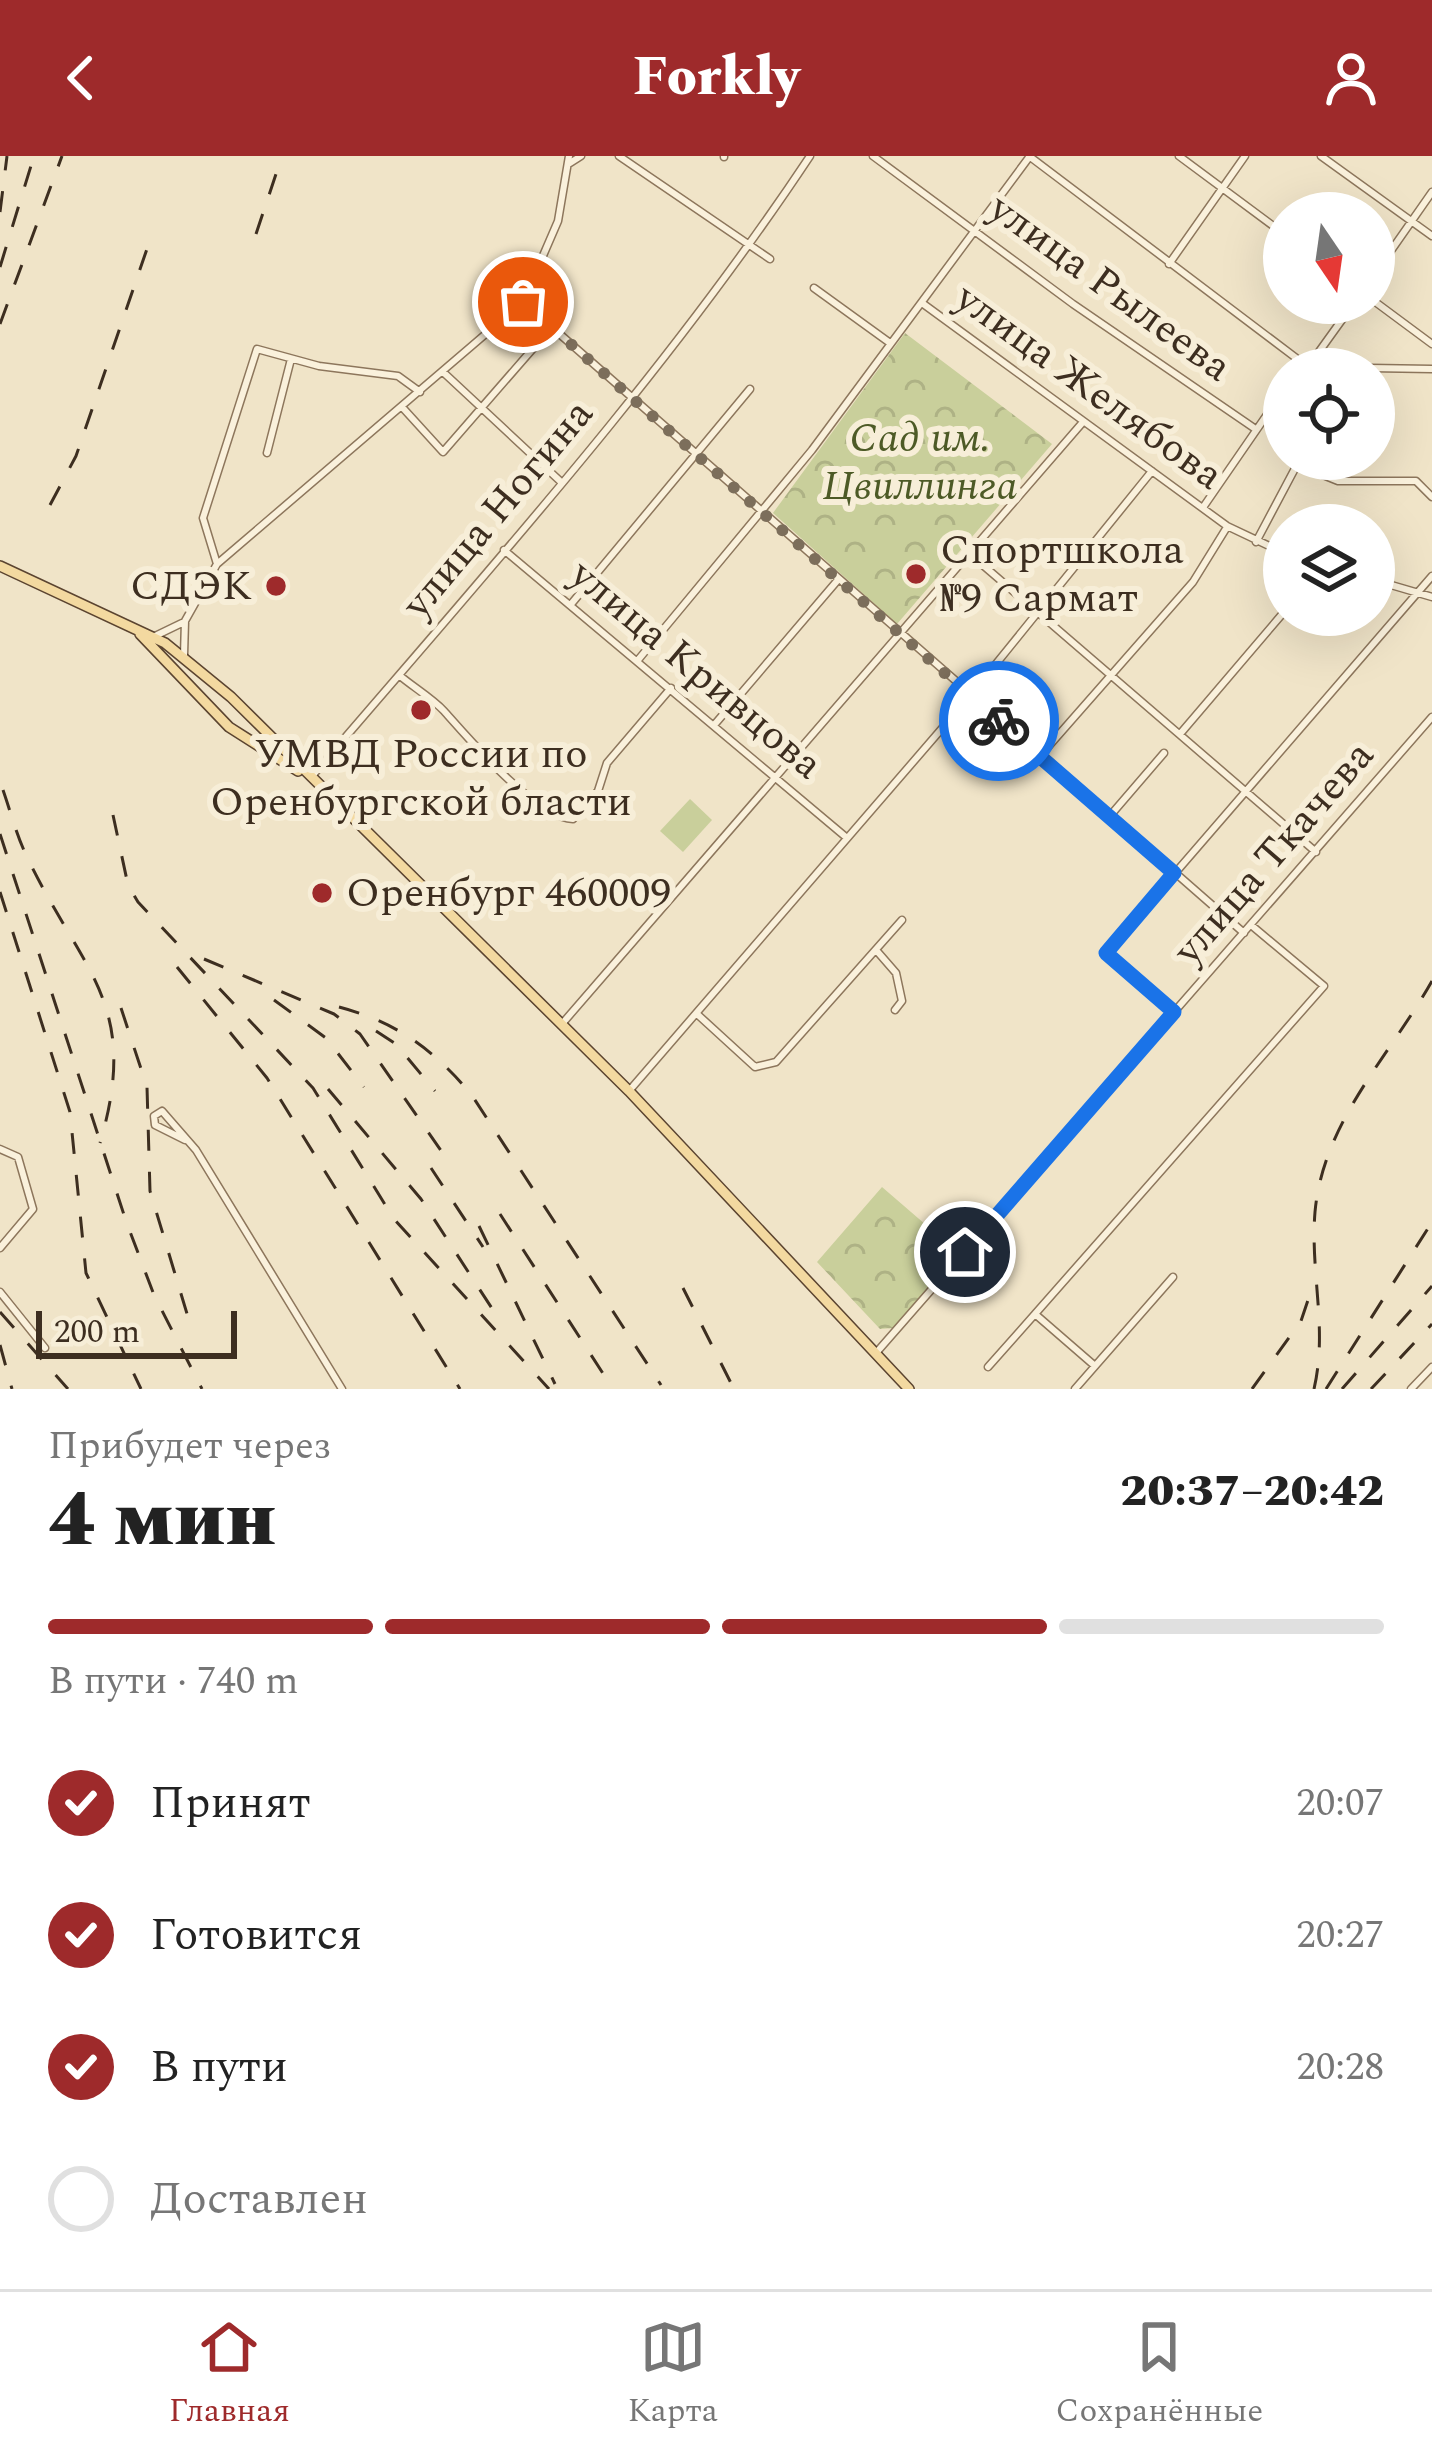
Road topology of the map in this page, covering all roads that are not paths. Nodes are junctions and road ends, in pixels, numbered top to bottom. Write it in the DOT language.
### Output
graph roads {
  1 [pos="581,156"];
  2 [pos="619,156"];
  3 [pos="810,156"];
  4 [pos="873,156"];
  5 [pos="1030,156"];
  6 [pos="1179,156"];
  7 [pos="1245,156"];
  8 [pos="1321,156"];
  9 [pos="569,159"];
  10 [pos="1221,188"];
  11 [pos="1432,192"];
  12 [pos="1263,219"];
  13 [pos="1412,220"];
  14 [pos="976,229"];
  15 [pos="1432,236"];
  16 [pos="1395,245"];
  17 [pos="750,246"];
  18 [pos="770,259"];
  19 [pos="1169,264"];
  20 [pos="814,288"];
  21 [pos="523,302"];
  22 [pos="922,303"];
  23 [pos="1395,317"];
  24 [pos="550,328"];
  25 [pos="890,343"];
  26 [pos="1432,344"];
  27 [pos="1280,348"];
  28 [pos="291,359"];
  29 [pos="1395,369"];
  30 [pos="1432,369"];
  31 [pos="443,372"];
  32 [pos="750,389"];
  33 [pos="420,392"];
  34 [pos="629,397"];
  35 [pos="402,407"];
  36 [pos="482,411"];
  37 [pos="1263,417"];
  38 [pos="1083,422"];
  39 [pos="1254,428"];
  40 [pos="266,453"];
  41 [pos="696,455"];
  42 [pos="1152,471"];
  43 [pos="1289,480"];
  44 [pos="1335,480"];
  45 [pos="560,481"];
  46 [pos="1432,497"];
  47 [pos="1204,506"];
  48 [pos="763,512"];
  49 [pos="1227,526"];
  50 [pos="1256,542"];
  51 [pos="1263,545"];
  52 [pos="504,550"];
  53 [pos="970,554"];
  54 [pos="217,564"];
  55 [pos="0,566"];
  56 [pos="1432,576"];
  57 [pos="837,581"];
  58 [pos="1395,586"];
  59 [pos="1417,593"];
  60 [pos="1432,597"];
  61 [pos="571,604"];
  62 [pos="1039,615"];
  63 [pos="185,621"];
  64 [pos="132,626"];
  65 [pos="900,634"];
  66 [pos="1264,636"];
  67 [pos="153,637"];
  68 [pos="184,655"];
  69 [pos="638,660"];
  70 [pos="399,675"];
  71 [pos="1109,675"];
  72 [pos="216,683"];
  73 [pos="670,688"];
  74 [pos="970,696"];
  75 [pos="201,703"];
  76 [pos="246,710"];
  77 [pos="1432,716"];
  78 [pos="714,725"];
  79 [pos="230,727"];
  80 [pos="1180,734"];
  81 [pos="1164,754"];
  82 [pos="1040,756"];
  83 [pos="310,778"];
  84 [pos="779,779"];
  85 [pos="1243,789"];
  86 [pos="1109,817"];
  87 [pos="848,838"];
  88 [pos="1316,852"];
  89 [pos="1174,873"];
  90 [pos="902,920"];
  91 [pos="1251,925"];
  92 [pos="1244,934"];
  93 [pos="876,950"];
  94 [pos="895,1010"];
  95 [pos="1174,1012"];
  96 [pos="697,1014"];
  97 [pos="561,1024"];
  98 [pos="629,1090"];
  99 [pos="185,1140"];
  100 [pos="0,1149"];
  101 [pos="0,1248"];
  102 [pos="1173,1277"];
  103 [pos="0,1292"];
  104 [pos="1035,1314"];
  105 [pos="45,1348"];
  106 [pos="876,1353"];
  107 [pos="1095,1366"];
  108 [pos="988,1367"];
  109 [pos="1432,1367"];
  110 [pos="905,1387"];
  111 [pos="342,1389"];
  112 [pos="1075,1389"];
  113 [pos="1411,1389"];
  1 -- 9 [label="street"];
  2 -- 17 [label="street"];
  3 -- 17 [label="street, улица Ногина"];
  4 -- 14 [label="street, улица Рылеева"];
  5 -- 14 [label="street"];
  5 -- 19 [label="street"];
  6 -- 10 [label="street"];
  7 -- 10 [label="street"];
  8 -- 13 [label="street"];
  9 -- 21 [label="street"];
  10 -- 12 [label="street"];
  10 -- 19 [label="street"];
  11 -- 13 [label="street"];
  13 -- 15 [label="street"];
  13 -- 16 [label="street"];
  14 -- 22 [label="street"];
  14 -- 39 [label="street, улица Рылеева"];
  17 -- 18 [label="street"];
  17 -- 34 [label="street, улица Ногина"];
  19 -- 27 [label="street"];
  20 -- 25 [label="street, улица Желябова"];
  21 -- 24 [label="street"];
  21 -- 31 [label="street"];
  22 -- 25 [label="street"];
  22 -- 38 [label="street, улица Желябова"];
  23 -- 26 [label="street"];
  24 -- 34 [label="street"];
  24 -- 36 [label="street"];
  25 -- 48 [label="street"];
  28 -- 33 [label="street"];
  28 -- 40 [label="street"];
  28 -- 54 [label="street"];
  29 -- 30 [label="street"];
  31 -- 33 [label="street"];
  31 -- 36 [label="street"];
  32 -- 41 [label="street"];
  33 -- 35 [label="street"];
  34 -- 41 [label="street"];
  34 -- 45 [label="street, улица Ногина"];
  35 -- 36 [label="street"];
  35 -- 54 [label="street"];
  36 -- 45 [label="street"];
  37 -- 39 [label="street"];
  38 -- 42 [label="street, улица Желябова"];
  38 -- 53 [label="street"];
  39 -- 47 [label="street"];
  41 -- 48 [label="street"];
  41 -- 61 [label="street"];
  42 -- 47 [label="street, улица Желябова"];
  42 -- 62 [label="street"];
  43 -- 50 [label="street"];
  44 -- 46 [label="street"];
  45 -- 52 [label="street, улица Ногина"];
  47 -- 49 [label="street, улица Желябова"];
  48 -- 57 [label="street"];
  48 -- 69 [label="street"];
  49 -- 50 [label="street, улица Желябова"];
  49 -- 71 [label="street"];
  50 -- 51 [label="street, улица Желябова"];
  52 -- 61 [label="street, улица Кривцова"];
  52 -- 70 [label="street, улица Ногина"];
  53 -- 62 [label="street"];
  53 -- 65 [label="street"];
  54 -- 63 [label="street"];
  55 -- 64 [label="main road"];
  56 -- 59 [label="street"];
  57 -- 65 [label="street"];
  57 -- 78 [label="street"];
  58 -- 59 [label="street"];
  59 -- 60 [label="street"];
  59 -- 85 [label="street"];
  61 -- 69 [label="street, улица Кривцова"];
  62 -- 71 [label="street"];
  62 -- 74 [label="street"];
  63 -- 67 [label="street"];
  63 -- 68 [label="street"];
  64 -- 67 [label="main road"];
  64 -- 75 [label="main road"];
  65 -- 74 [label="street"];
  65 -- 84 [label="street"];
  66 -- 80 [label="street"];
  67 -- 68 [label="main road"];
  68 -- 72 [label="main road"];
  69 -- 73 [label="street, улица Кривцова"];
  70 -- 73 [label="street"];
  70 -- 83 [label="street, улица Ногина"];
  71 -- 80 [label="street"];
  71 -- 82 [label="street"];
  72 -- 75 [label="main road"];
  72 -- 76 [label="main road"];
  73 -- 78 [label="street, улица Кривцова"];
  74 -- 82 [label="street"];
  74 -- 87 [label="street"];
  75 -- 79 [label="main road"];
  76 -- 79 [label="main road"];
  76 -- 83 [label="main road"];
  77 -- 88 [label="street, улица Ткачева"];
  78 -- 84 [label="street, улица Кривцова"];
  79 -- 83 [label="main road"];
  80 -- 85 [label="street"];
  81 -- 86 [label="street"];
  82 -- 86 [label="street"];
  83 -- 97 [label="main road"];
  84 -- 87 [label="street, улица Кривцова"];
  84 -- 97 [label="street"];
  85 -- 88 [label="street"];
  85 -- 89 [label="street"];
  86 -- 89 [label="street"];
  87 -- 96 [label="street"];
  88 -- 91 [label="street, улица Ткачева"];
  89 -- 92 [label="street"];
  89 -- 95 [label="street"];
  90 -- 93 [label="street"];
  91 -- 92 [label="street, улица Ткачева"];
  91 -- 104 [label="street"];
  92 -- 95 [label="street, улица Ткачева"];
  93 -- 94 [label="street"];
  93 -- 96 [label="street"];
  95 -- 106 [label="street, улица Ткачева"];
  96 -- 98 [label="street"];
  97 -- 98 [label="main road"];
  98 -- 106 [label="main road"];
  99 -- 99 [label="street"];
  99 -- 111 [label="street"];
  100 -- 101 [label="street"];
  102 -- 107 [label="street"];
  103 -- 105 [label="street"];
  104 -- 107 [label="street"];
  104 -- 108 [label="street"];
  106 -- 110 [label="main road"];
  107 -- 112 [label="street"];
  109 -- 113 [label="street"];
}
